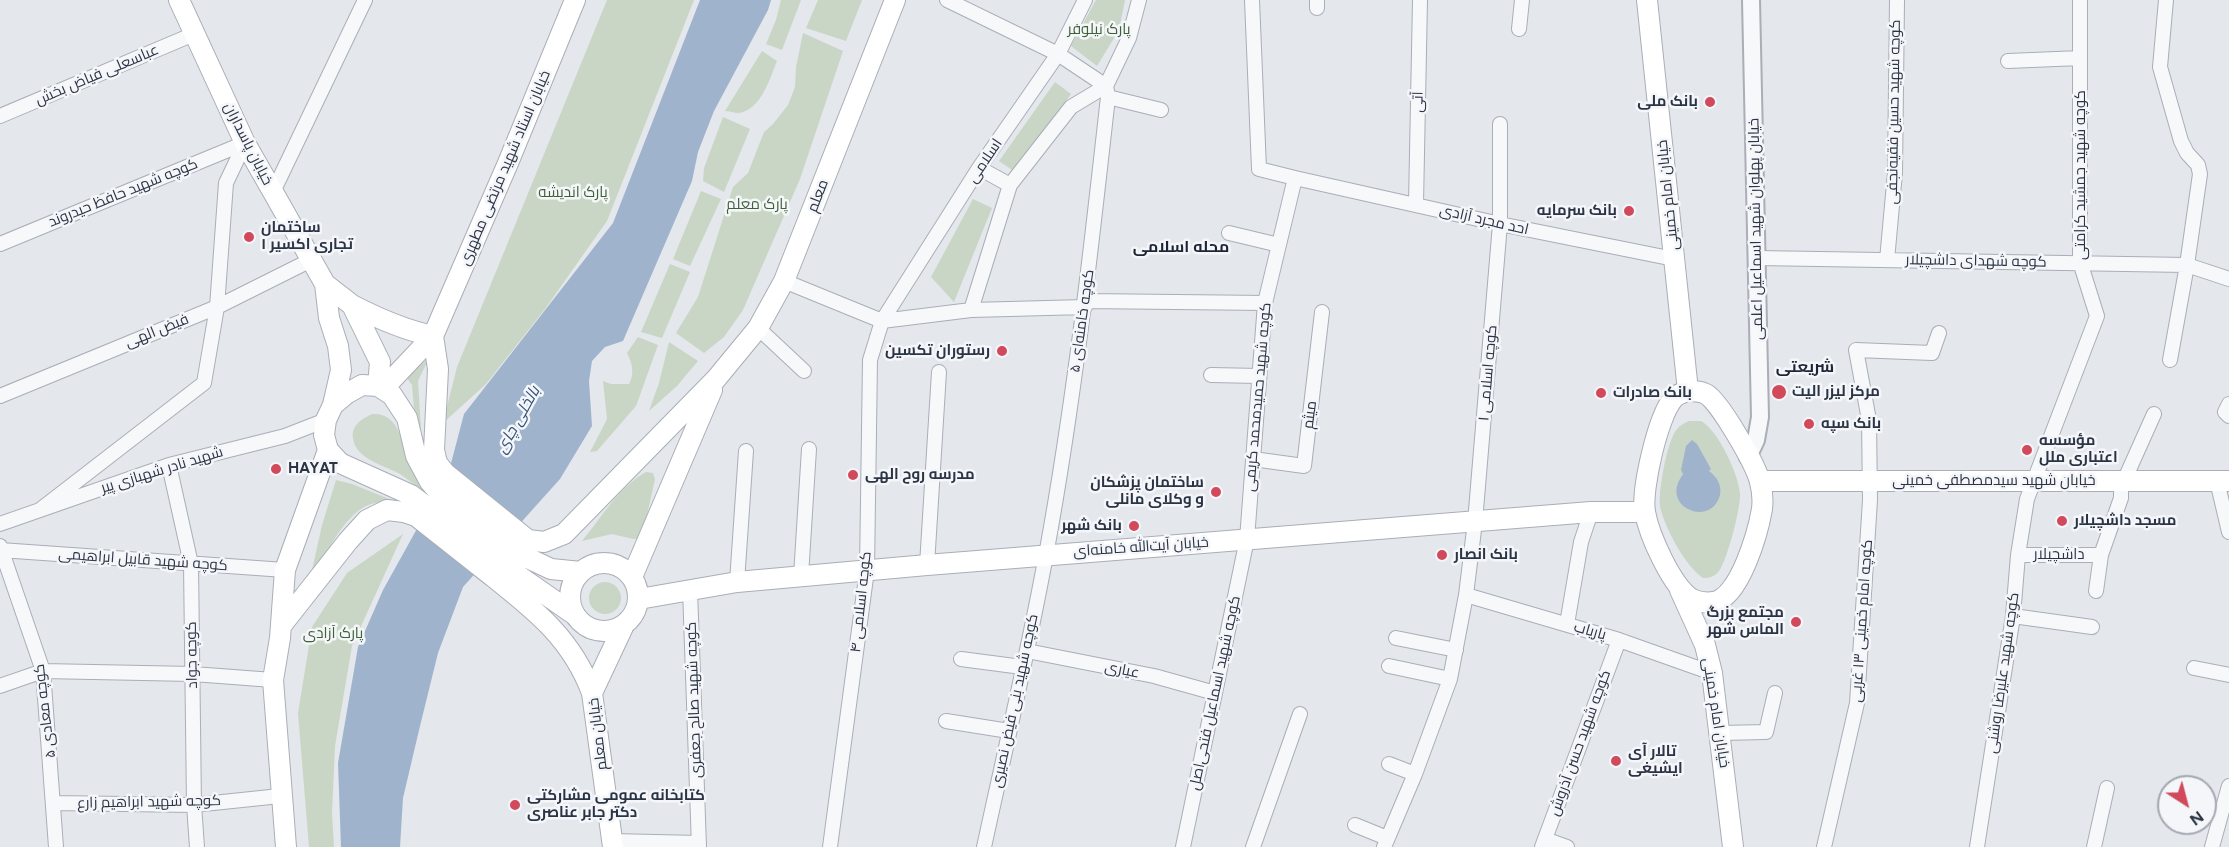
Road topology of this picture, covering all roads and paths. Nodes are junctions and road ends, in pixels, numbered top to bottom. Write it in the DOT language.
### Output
graph roads {
  1 [pos="179,0"];
  2 [pos="365,0"];
  3 [pos="574,0"];
  4 [pos="895,0"];
  5 [pos="947,0"];
  6 [pos="1085,0"];
  7 [pos="1139,0"];
  8 [pos="1252,0"];
  9 [pos="1420,0"];
  10 [pos="1522,0"];
  11 [pos="1647,0"];
  12 [pos="1751,0"];
  13 [pos="1897,0"];
  14 [pos="2080,0"];
  15 [pos="2166,0"];
  16 [pos="1519,29"];
  17 [pos="194,34"];
  18 [pos="1058,54"];
  19 [pos="2080,58"];
  20 [pos="2008,61"];
  21 [pos="1107,92"];
  22 [pos="1161,110"];
  23 [pos="0,116"];
  24 [pos="1500,124"];
  25 [pos="245,143"];
  26 [pos="979,168"];
  27 [pos="1295,178"];
  28 [pos="1010,185"];
  29 [pos="273,192"];
  30 [pos="1416,204"];
  31 [pos="1500,224"];
  32 [pos="1229,233"];
  33 [pos="0,244"];
  34 [pos="1279,245"];
  35 [pos="1757,258"];
  36 [pos="1674,259"];
  37 [pos="311,260"];
  38 [pos="1887,260"];
  39 [pos="2080,262"];
  40 [pos="2187,265"];
  41 [pos="2229,279"];
  42 [pos="784,281"];
  43 [pos="325,284"];
  44 [pos="1265,303"];
  45 [pos="1085,304"];
  46 [pos="352,305"];
  47 [pos="218,307"];
  48 [pos="971,310"];
  49 [pos="1322,312"];
  50 [pos="882,321"];
  51 [pos="758,328"];
  52 [pos="1939,333"];
  53 [pos="433,336"];
  54 [pos="2170,360"];
  55 [pos="804,371"];
  56 [pos="939,372"];
  57 [pos="1210,375"];
  58 [pos="1259,376"];
  59 [pos="716,379"];
  60 [pos="380,387"];
  61 [pos="1688,391"];
  62 [pos="0,396"];
  63 [pos="2229,404"];
  64 [pos="329,412"];
  65 [pos="2154,414"];
  66 [pos="2229,416"];
  67 [pos="809,449"];
  68 [pos="328,450"];
  69 [pos="746,451"];
  70 [pos="1748,457"];
  71 [pos="1253,459"];
  72 [pos="169,465"];
  73 [pos="1760,481"];
  74 [pos="2122,487"];
  75 [pos="2222,487"];
  76 [pos="1870,490"];
  77 [pos="2031,490"];
  78 [pos="431,496"];
  79 [pos="41,509"];
  80 [pos="1591,512"];
  81 [pos="1645,512"];
  82 [pos="1476,522"];
  83 [pos="0,524"];
  84 [pos="2229,531"];
  85 [pos="1247,539"];
  86 [pos="1,548"];
  87 [pos="1046,554"];
  88 [pos="2018,555"];
  89 [pos="2101,555"];
  90 [pos="512,560"];
  91 [pos="191,564"];
  92 [pos="927,565"];
  93 [pos="285,570"];
  94 [pos="867,570"];
  95 [pos="581,572"];
  96 [pos="801,576"];
  97 [pos="632,577"];
  98 [pos="737,582"];
  99 [pos="1678,585"];
  100 [pos="690,589"];
  101 [pos="2096,591"];
  102 [pos="1466,595"];
  103 [pos="639,599"];
  104 [pos="575,615"];
  105 [pos="2013,616"];
  106 [pos="1567,624"];
  107 [pos="281,626"];
  108 [pos="623,627"];
  109 [pos="2092,627"];
  110 [pos="1396,638"];
  111 [pos="1619,640"];
  112 [pos="1456,650"];
  113 [pos="1027,651"];
  114 [pos="961,659"];
  115 [pos="1389,666"];
  116 [pos="1022,667"];
  117 [pos="2194,668"];
  118 [pos="43,671"];
  119 [pos="1712,673"];
  120 [pos="193,674"];
  121 [pos="2229,675"];
  122 [pos="1450,679"];
  123 [pos="273,680"];
  124 [pos="0,686"];
  125 [pos="592,693"];
  126 [pos="1215,693"];
  127 [pos="1775,693"];
  128 [pos="1300,714"];
  129 [pos="946,722"];
  130 [pos="1009,731"];
  131 [pos="1720,733"];
  132 [pos="1389,764"];
  133 [pos="1416,774"];
  134 [pos="2107,788"];
  135 [pos="2229,790"];
  136 [pos="280,796"];
  137 [pos="54,803"];
  138 [pos="194,805"];
  139 [pos="1355,825"];
  140 [pos="1386,843"];
  141 [pos="1543,843"];
  142 [pos="612,844"];
  143 [pos="699,845"];
  144 [pos="56,847"];
  145 [pos="197,847"];
  146 [pos="285,847"];
  147 [pos="830,847"];
  148 [pos="984,847"];
  149 [pos="1183,847"];
  150 [pos="1253,847"];
  151 [pos="1567,847"];
  152 [pos="1733,847"];
  153 [pos="1824,847"];
  154 [pos="1977,847"];
  155 [pos="2094,847"];
  156 [pos="2212,847"];
  1 -- 17 [label="main road, خیابان پاسداران"];
  2 -- 29 [label="street"];
  3 -- 53 [label="main road, خیابان استاد شهید مرتضی مطهری"];
  4 -- 42 [label="main road, معلم"];
  5 -- 18 [label="street"];
  6 -- 18 [label="street, اسلامی"];
  7 -- 21 [label="street"];
  8 -- 27 [label="street"];
  9 -- 30 [label="street, آتی"];
  10 -- 16 [label="street"];
  11 -- 36 [label="main road, خیابان امام خمینی"];
  12 -- 35 [label="street, خیابان پهلوان شهید اسماعیل اعلمی"];
  13 -- 38 [label="street, کوچه شهید حسین فقیه‌نجفی"];
  14 -- 19 [label="street, کوچه شهید جمشید کرامتی"];
  15 -- 40 [label="street"];
  17 -- 23 [label="street, عباسعلی فیاض بخش"];
  17 -- 25 [label="main road, خیابان پاسداران"];
  18 -- 21 [label="street"];
  18 -- 26 [label="street, اسلامی"];
  19 -- 20 [label="street"];
  19 -- 39 [label="street, کوچه شهید جمشید کرامتی"];
  21 -- 22 [label="street"];
  21 -- 28 [label="street"];
  21 -- 45 [label="street, کوچه خامنه‌ای ۵"];
  24 -- 31 [label="street, کوچه اسلامی ۱"];
  25 -- 29 [label="main road, خیابان پاسداران"];
  25 -- 33 [label="street, کوچه شهید حافظ حیدروند"];
  25 -- 47 [label="street"];
  26 -- 28 [label="street"];
  26 -- 50 [label="street, اسلامی"];
  27 -- 30 [label="street, احد مجرد آزادی"];
  27 -- 34 [label="street, کوچه شهید حمیدمحمد کریمی"];
  28 -- 48 [label="street"];
  29 -- 37 [label="main road, خیابان پاسداران"];
  30 -- 31 [label="street, احد مجرد آزادی"];
  31 -- 36 [label="street, احد مجرد آزادی"];
  31 -- 82 [label="street, کوچه اسلامی ۱"];
  32 -- 34 [label="street"];
  34 -- 44 [label="street, کوچه شهید حمیدمحمد کریمی"];
  35 -- 38 [label="street, کوچه شهدای داشچیلار"];
  35 -- 70 [label="street, خیابان پهلوان شهید اسماعیل اعلمی"];
  36 -- 61 [label="main road, خیابان امام خمینی"];
  37 -- 43 [label="main road, خیابان پاسداران"];
  37 -- 47 [label="street, فیض الهی"];
  38 -- 39 [label="street, کوچه شهدای داشچیلار"];
  39 -- 40 [label="street, کوچه شهدای داشچیلار"];
  39 -- 77 [label="street, کوچه شهید جمشید کرامتی"];
  40 -- 41 [label="street, کوچه شهدای داشچیلار"];
  40 -- 54 [label="street"];
  42 -- 50 [label="street"];
  42 -- 51 [label="main road, معلم"];
  43 -- 46 [label="main road"];
  43 -- 64 [label="main road"];
  44 -- 45 [label="street"];
  44 -- 58 [label="street, کوچه شهید حمیدمحمد کریمی"];
  45 -- 48 [label="street"];
  45 -- 87 [label="street, کوچه خامنه‌ای ۵"];
  46 -- 53 [label="main road"];
  46 -- 60 [label="main road"];
  47 -- 62 [label="street, فیض الهی"];
  47 -- 79 [label="street"];
  48 -- 50 [label="street"];
  49 -- 71 [label="street, میثم"];
  50 -- 94 [label="street, کوچه اسلامی ۴"];
  51 -- 55 [label="street"];
  51 -- 59 [label="main road, معلم"];
  52 -- 76 [label="street, کوچه امام خمینی ۱۳ غربی"];
  53 -- 60 [label="main road"];
  53 -- 78 [label="main road"];
  56 -- 92 [label="street"];
  57 -- 58 [label="street"];
  58 -- 71 [label="street, کوچه شهید حمیدمحمد کریمی"];
  59 -- 90 [label="main road"];
  59 -- 97 [label="main road"];
  60 -- 64 [label="main road"];
  60 -- 78 [label="main road"];
  61 -- 70 [label="main road"];
  61 -- 81 [label="main road, خیابان امام خمینی"];
  63 -- 66 [label="street"];
  64 -- 68 [label="main road"];
  64 -- 72 [label="street, شهید نادر شهبازی پیر"];
  65 -- 74 [label="street"];
  67 -- 96 [label="street"];
  68 -- 78 [label="main road"];
  68 -- 93 [label="main road"];
  69 -- 98 [label="street"];
  70 -- 73 [label="main road"];
  71 -- 85 [label="street, کوچه شهید حمیدمحمد کریمی"];
  72 -- 79 [label="street, شهید نادر شهبازی پیر"];
  72 -- 91 [label="street, کوچه جواد"];
  73 -- 76 [label="main road, خیابان شهید سیدمصطفی خمینی"];
  73 -- 99 [label="main road"];
  74 -- 75 [label="main road, خیابان شهید سیدمصطفی خمینی"];
  74 -- 77 [label="main road, خیابان شهید سیدمصطفی خمینی"];
  74 -- 89 [label="street"];
  75 -- 84 [label="street"];
  76 -- 77 [label="main road, خیابان شهید سیدمصطفی خمینی"];
  76 -- 153 [label="street, کوچه امام خمینی ۱۳ غربی"];
  77 -- 88 [label="street, کوچه شهید علیرضا روشنی"];
  78 -- 90 [label="main road"];
  78 -- 90 [label="main road"];
  78 -- 107 [label="main road"];
  79 -- 83 [label="street, شهید نادر شهبازی پیر"];
  80 -- 81 [label="main road, خیابان آیت‌الله خامنه‌ای"];
  80 -- 82 [label="main road, خیابان آیت‌الله خامنه‌ای"];
  80 -- 106 [label="street"];
  81 -- 99 [label="main road, خیابان امام خمینی"];
  82 -- 85 [label="main road, خیابان آیت‌الله خامنه‌ای"];
  82 -- 102 [label="street, کوچه اسلامی ۱"];
  85 -- 87 [label="main road, خیابان آیت‌الله خامنه‌ای"];
  85 -- 126 [label="street, کوچه شهید اسماعیل فتحی‌اصل"];
  86 -- 91 [label="street, کوچه شهید قابیل ابراهیمی"];
  86 -- 118 [label="street, کوچه معادی ۵"];
  87 -- 92 [label="main road, خیابان آیت‌الله خامنه‌ای"];
  87 -- 113 [label="street, کوچه شهید بنی فیض نصیری"];
  88 -- 89 [label="street, داشچیلار"];
  88 -- 105 [label="street, کوچه شهید علیرضا روشنی"];
  89 -- 101 [label="street"];
  90 -- 95 [label="main road"];
  90 -- 104 [label="main road"];
  90 -- 125 [label="main road"];
  91 -- 93 [label="street, کوچه شهید قابیل ابراهیمی"];
  91 -- 120 [label="street, کوچه جواد"];
  92 -- 94 [label="main road, خیابان آیت‌الله خامنه‌ای"];
  93 -- 107 [label="main road"];
  94 -- 96 [label="main road, خیابان آیت‌الله خامنه‌ای"];
  94 -- 147 [label="street, کوچه اسلامی ۴"];
  95 -- 97 [label="main road"];
  95 -- 104 [label="main road"];
  96 -- 98 [label="main road, خیابان آیت‌الله خامنه‌ای"];
  97 -- 103 [label="main road"];
  98 -- 100 [label="main road, خیابان آیت‌الله خامنه‌ای"];
  99 -- 119 [label="main road, خیابان امام خمینی"];
  100 -- 103 [label="main road, خیابان آیت‌الله خامنه‌ای"];
  100 -- 143 [label="street, کوچه شهید صالح جعفری"];
  102 -- 106 [label="street, پاریاب"];
  102 -- 112 [label="street, کوچه اسلامی ۱"];
  103 -- 108 [label="main road"];
  104 -- 108 [label="main road"];
  105 -- 109 [label="street"];
  105 -- 154 [label="street, کوچه شهید علیرضا روشنی"];
  106 -- 111 [label="street, پاریاب"];
  107 -- 123 [label="main road"];
  108 -- 125 [label="main road, خیابان معلم"];
  110 -- 112 [label="street"];
  111 -- 119 [label="street, پاریاب"];
  111 -- 141 [label="street, کوچه شهید حسن آذروش"];
  112 -- 122 [label="street, کوچه اسلامی ۱"];
  113 -- 116 [label="street, کوچه شهید بنی فیض نصیری"];
  113 -- 126 [label="street, عیاری"];
  114 -- 116 [label="street"];
  115 -- 122 [label="street"];
  116 -- 130 [label="street, کوچه شهید بنی فیض نصیری"];
  117 -- 121 [label="street"];
  118 -- 120 [label="street"];
  118 -- 124 [label="street"];
  118 -- 137 [label="street, کوچه معادی ۵"];
  119 -- 131 [label="main road, خیابان امام خمینی"];
  120 -- 123 [label="street"];
  120 -- 138 [label="street, کوچه جواد"];
  122 -- 133 [label="street, کوچه اسلامی ۱"];
  123 -- 136 [label="main road"];
  125 -- 142 [label="main road, خیابان معلم"];
  126 -- 149 [label="street, کوچه شهید اسماعیل فتحی‌اصل"];
  127 -- 131 [label="street"];
  128 -- 150 [label="street"];
  129 -- 130 [label="street"];
  130 -- 148 [label="street, کوچه شهید بنی فیض نصیری"];
  131 -- 152 [label="main road, خیابان امام خمینی"];
  132 -- 133 [label="street"];
  133 -- 140 [label="street, کوچه اسلامی ۱"];
  134 -- 155 [label="street"];
  135 -- 156 [label="street"];
  136 -- 138 [label="street, کوچه شهید ابراهیم زارع"];
  136 -- 146 [label="main road"];
  137 -- 138 [label="street, کوچه شهید ابراهیم زارع"];
  137 -- 144 [label="street, کوچه معادی ۵"];
  138 -- 145 [label="street, کوچه جواد"];
  139 -- 140 [label="street"];
  141 -- 151 [label="street"];
  142 -- 143 [label="street"];
}
